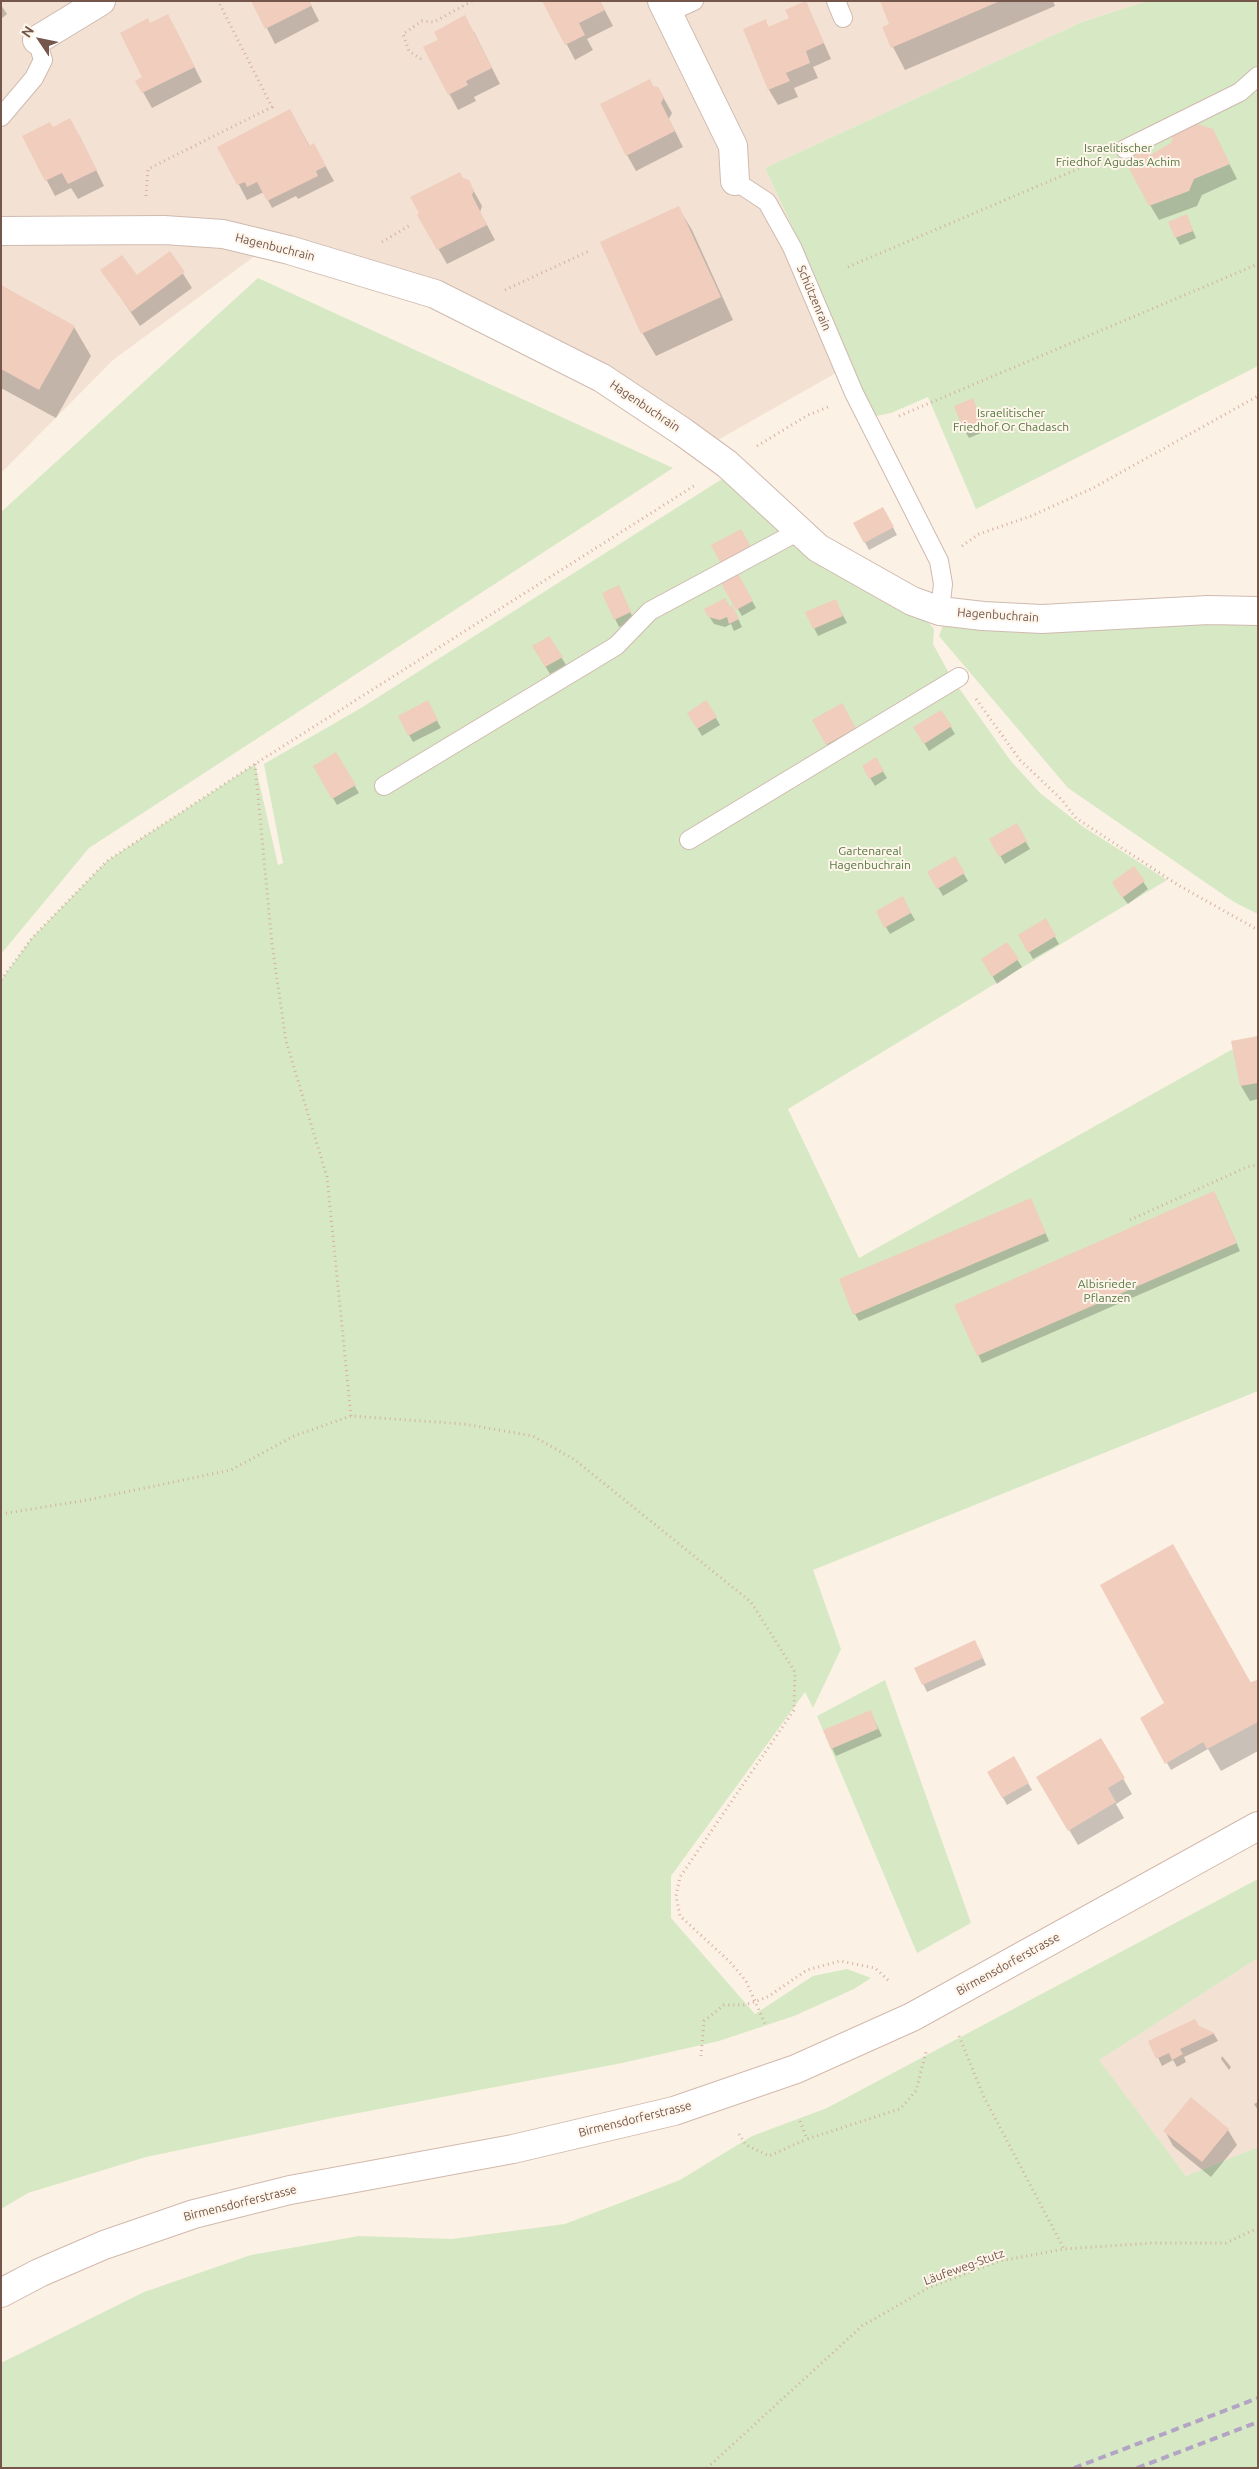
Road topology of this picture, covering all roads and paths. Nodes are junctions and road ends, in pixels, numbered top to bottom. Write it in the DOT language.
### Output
graph roads {
  1 [pos="101,1"];
  2 [pos="218,1"];
  3 [pos="472,1"];
  4 [pos="694,1"];
  5 [pos="836,1"];
  6 [pos="664,7"];
  7 [pos="843,18"];
  8 [pos="37,40"];
  9 [pos="421,59"];
  10 [pos="1258,76"];
  11 [pos="1,117"];
  12 [pos="1125,149"];
  13 [pos="735,181"];
  14 [pos="146,203"];
  15 [pos="1,230"];
  16 [pos="589,251"];
  17 [pos="1258,264"];
  18 [pos="848,267"];
  19 [pos="466,308"];
  20 [pos="1258,396"];
  21 [pos="831,406"];
  22 [pos="872,427"];
  23 [pos="727,464"];
  24 [pos="799,531"];
  25 [pos="940,561"];
  26 [pos="940,611"];
  27 [pos="1258,611"];
  28 [pos="959,677"];
  29 [pos="1020,760"];
  30 [pos="255,764"];
  31 [pos="384,786"];
  32 [pos="689,840"];
  33 [pos="1258,930"];
  34 [pos="1,980"];
  35 [pos="1258,1165"];
  36 [pos="1130,1220"];
  37 [pos="351,1416"];
  38 [pos="1,1514"];
  39 [pos="1258,1826"];
  40 [pos="889,1981"];
  41 [pos="757,2001"];
  42 [pos="766,2026"];
  43 [pos="959,2036"];
  44 [pos="926,2052"];
  45 [pos="701,2056"];
  46 [pos="800,2121"];
  47 [pos="739,2134"];
  48 [pos="807,2140"];
  49 [pos="1258,2228"];
  50 [pos="1064,2249"];
  51 [pos="1,2293"];
  52 [pos="707,2468"];
  1 -- 8 [label="street"];
  2 -- 14 [label="path"];
  3 -- 9 [label="path"];
  4 -- 6 [label="lane"];
  5 -- 7 [label="lane"];
  6 -- 13 [label="street, Schützenrain"];
  8 -- 11 [label="lane"];
  10 -- 12 [label="lane"];
  12 -- 18 [label="path"];
  13 -- 22 [label="lane, Schützenrain"];
  15 -- 19 [label="street, Hagenbuchrain"];
  16 -- 19 [label="path"];
  17 -- 22 [label="path"];
  19 -- 23 [label="street, Hagenbuchrain"];
  20 -- 25 [label="path"];
  21 -- 23 [label="path"];
  22 -- 25 [label="lane, Schützenrain"];
  23 -- 24 [label="street, Hagenbuchrain"];
  23 -- 30 [label="path"];
  24 -- 26 [label="street, Hagenbuchrain"];
  24 -- 31 [label="lane"];
  25 -- 26 [label="lane, Schützenrain"];
  26 -- 27 [label="street, Hagenbuchrain"];
  28 -- 32 [label="lane"];
  29 -- 33 [label="path"];
  30 -- 34 [label="path"];
  30 -- 37 [label="path"];
  35 -- 36 [label="path"];
  37 -- 38 [label="path"];
  37 -- 41 [label="path"];
  39 -- 51 [label="street, Birmensdorferstrasse"];
  40 -- 41 [label="path"];
  41 -- 42 [label="path"];
  41 -- 45 [label="path"];
  43 -- 50 [label="path"];
  44 -- 48 [label="path"];
  46 -- 48 [label="path"];
  47 -- 48 [label="path"];
  49 -- 50 [label="path, Läufeweg-Stutz"];
  50 -- 52 [label="path, Läufeweg-Stutz"];
}
